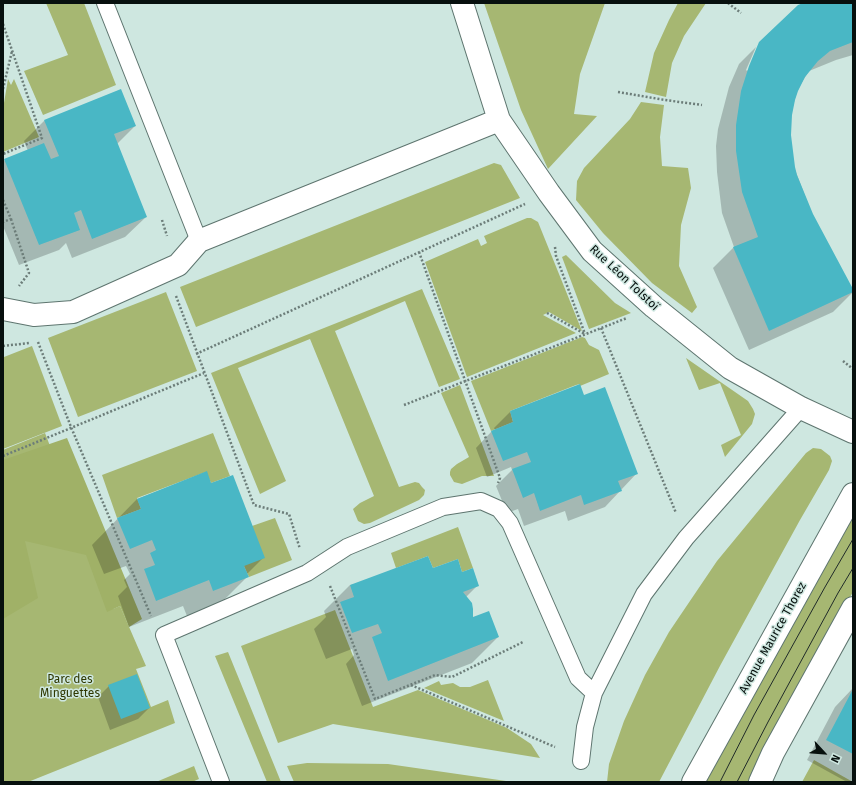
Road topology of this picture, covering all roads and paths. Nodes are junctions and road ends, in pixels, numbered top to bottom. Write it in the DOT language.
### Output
graph roads {
  1 [pos="105,3"];
  2 [pos="462,3"];
  3 [pos="728,3"];
  4 [pos="741,13"];
  5 [pos="3,24"];
  6 [pos="12,51"];
  7 [pos="3,89"];
  8 [pos="618,92"];
  9 [pos="702,105"];
  10 [pos="499,120"];
  11 [pos="3,154"];
  12 [pos="549,193"];
  13 [pos="3,200"];
  14 [pos="525,204"];
  15 [pos="530,209"];
  16 [pos="11,219"];
  17 [pos="3,222"];
  18 [pos="199,241"];
  19 [pos="554,244"];
  20 [pos="419,252"];
  21 [pos="175,294"];
  22 [pos="654,307"];
  23 [pos="6,310"];
  24 [pos="547,313"];
  25 [pos="601,328"];
  26 [pos="585,334"];
  27 [pos="3,346"];
  28 [pos="196,354"];
  29 [pos="843,361"];
  30 [pos="853,369"];
  31 [pos="204,373"];
  32 [pos="464,380"];
  33 [pos="404,405"];
  34 [pos="801,408"];
  35 [pos="71,427"];
  36 [pos="853,432"];
  37 [pos="3,456"];
  38 [pos="853,494"];
  39 [pos="491,505"];
  40 [pos="686,538"];
  41 [pos="321,565"];
  42 [pos="307,573"];
  43 [pos="853,608"];
  44 [pos="164,635"];
  45 [pos="523,642"];
  46 [pos="411,685"];
  47 [pos="594,693"];
  48 [pos="556,747"];
  49 [pos="581,761"];
  50 [pos="221,782"];
  51 [pos="693,782"];
  52 [pos="760,782"];
  1 -- 18 [label="lane"];
  2 -- 10 [label="street, Rue Léon Tolstoï"];
  3 -- 4 [label="path"];
  5 -- 6 [label="path"];
  6 -- 7 [label="path"];
  6 -- 11 [label="path"];
  8 -- 9 [label="path"];
  10 -- 12 [label="street, Rue Léon Tolstoï"];
  10 -- 18 [label="street"];
  12 -- 14 [label="path"];
  12 -- 22 [label="street, Rue Léon Tolstoï"];
  13 -- 16 [label="path"];
  14 -- 15 [label="path"];
  14 -- 20 [label="path"];
  16 -- 17 [label="path"];
  16 -- 23 [label="path"];
  18 -- 23 [label="street"];
  19 -- 26 [label="path"];
  20 -- 28 [label="path"];
  20 -- 32 [label="path"];
  21 -- 28 [label="path"];
  22 -- 25 [label="path"];
  22 -- 34 [label="street, Rue Léon Tolstoï"];
  24 -- 26 [label="path"];
  25 -- 26 [label="path"];
  25 -- 40 [label="path"];
  26 -- 32 [label="path"];
  27 -- 35 [label="path"];
  28 -- 31 [label="path"];
  29 -- 30 [label="path"];
  31 -- 35 [label="path"];
  31 -- 42 [label="path"];
  32 -- 33 [label="path"];
  32 -- 39 [label="path"];
  34 -- 36 [label="street, Rue Léon Tolstoï"];
  34 -- 40 [label="lane"];
  35 -- 37 [label="path"];
  35 -- 44 [label="path"];
  38 -- 51 [label="street, Avenue Maurice Thorez"];
  39 -- 41 [label="lane"];
  39 -- 47 [label="lane"];
  40 -- 47 [label="lane"];
  41 -- 42 [label="lane"];
  41 -- 46 [label="path"];
  42 -- 44 [label="lane"];
  43 -- 52 [label="street"];
  44 -- 50 [label="lane"];
  45 -- 46 [label="path"];
  46 -- 48 [label="path"];
  47 -- 49 [label="lane"];
}
